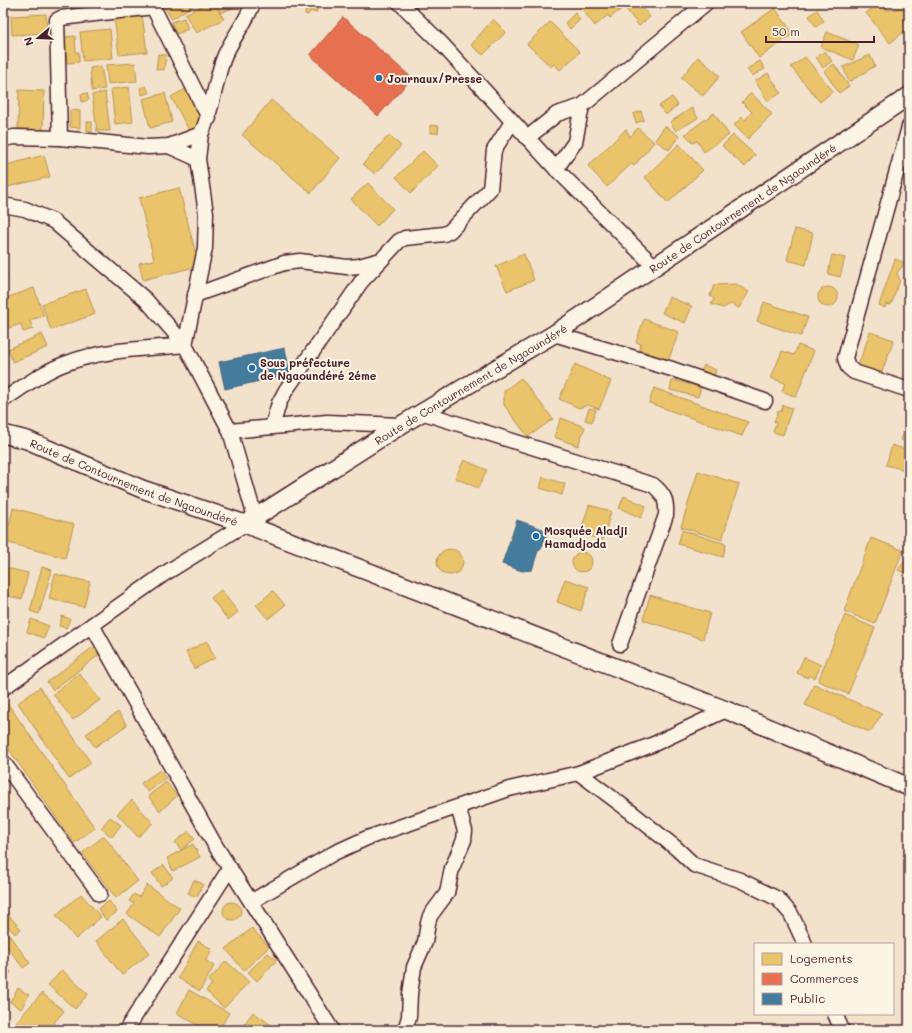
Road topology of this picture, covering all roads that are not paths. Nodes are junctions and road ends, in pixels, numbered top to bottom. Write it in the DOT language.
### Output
graph roads {
  1 [pos="253,3"];
  2 [pos="400,3"];
  3 [pos="706,3"];
  4 [pos="909,96"];
  5 [pos="582,106"];
  6 [pos="209,118"];
  7 [pos="512,122"];
  8 [pos="909,127"];
  9 [pos="202,134"];
  10 [pos="60,138"];
  11 [pos="527,138"];
  12 [pos="3,139"];
  13 [pos="169,146"];
  14 [pos="198,159"];
  15 [pos="556,169"];
  16 [pos="3,205"];
  17 [pos="381,259"];
  18 [pos="655,267"];
  19 [pos="195,295"];
  20 [pos="554,334"];
  21 [pos="185,345"];
  22 [pos="909,390"];
  23 [pos="3,400"];
  24 [pos="765,401"];
  25 [pos="424,413"];
  26 [pos="401,425"];
  27 [pos="272,427"];
  28 [pos="230,431"];
  29 [pos="3,434"];
  30 [pos="250,520"];
  31 [pos="92,625"];
  32 [pos="620,644"];
  33 [pos="3,688"];
  34 [pos="726,710"];
  35 [pos="3,762"];
  36 [pos="579,773"];
  37 [pos="909,787"];
  38 [pos="458,806"];
  39 [pos="230,868"];
  40 [pos="100,894"];
  41 [pos="252,901"];
  42 [pos="805,943"];
  43 [pos="835,1015"];
  44 [pos="126,1030"];
  45 [pos="332,1030"];
  46 [pos="405,1030"];
  47 [pos="842,1030"];
  1 -- 6 [label="street"];
  2 -- 7 [label="street"];
  3 -- 5 [label="street"];
  4 -- 18 [label="street, Route de Contournement de Ngaoundéré"];
  5 -- 11 [label="street"];
  5 -- 15 [label="street"];
  6 -- 9 [label="street"];
  6 -- 10 [label="street"];
  7 -- 11 [label="street"];
  7 -- 17 [label="street"];
  8 -- 22 [label="street"];
  9 -- 13 [label="street"];
  9 -- 14 [label="street"];
  10 -- 12 [label="street"];
  10 -- 13 [label="street"];
  11 -- 15 [label="street"];
  13 -- 14 [label="street"];
  14 -- 19 [label="street"];
  15 -- 18 [label="street"];
  16 -- 21 [label="street"];
  17 -- 19 [label="street"];
  17 -- 27 [label="street"];
  18 -- 20 [label="street, Route de Contournement de Ngaoundéré"];
  19 -- 21 [label="street"];
  20 -- 24 [label="street"];
  20 -- 25 [label="street, Route de Contournement de Ngaoundéré"];
  21 -- 23 [label="street"];
  21 -- 28 [label="street"];
  25 -- 26 [label="street, Route de Contournement de Ngaoundéré"];
  25 -- 32 [label="street"];
  26 -- 27 [label="street"];
  26 -- 30 [label="street, Route de Contournement de Ngaoundéré"];
  27 -- 28 [label="street"];
  28 -- 30 [label="street"];
  29 -- 30 [label="street, Route de Contournement de Ngaoundéré"];
  30 -- 31 [label="street"];
  30 -- 34 [label="street"];
  31 -- 33 [label="street"];
  31 -- 39 [label="street"];
  34 -- 36 [label="street"];
  34 -- 37 [label="street"];
  35 -- 40 [label="street"];
  36 -- 38 [label="street"];
  36 -- 42 [label="street"];
  38 -- 41 [label="street"];
  38 -- 46 [label="street"];
  39 -- 41 [label="street"];
  39 -- 44 [label="street"];
  41 -- 45 [label="street"];
  43 -- 47 [label="street"];
}
